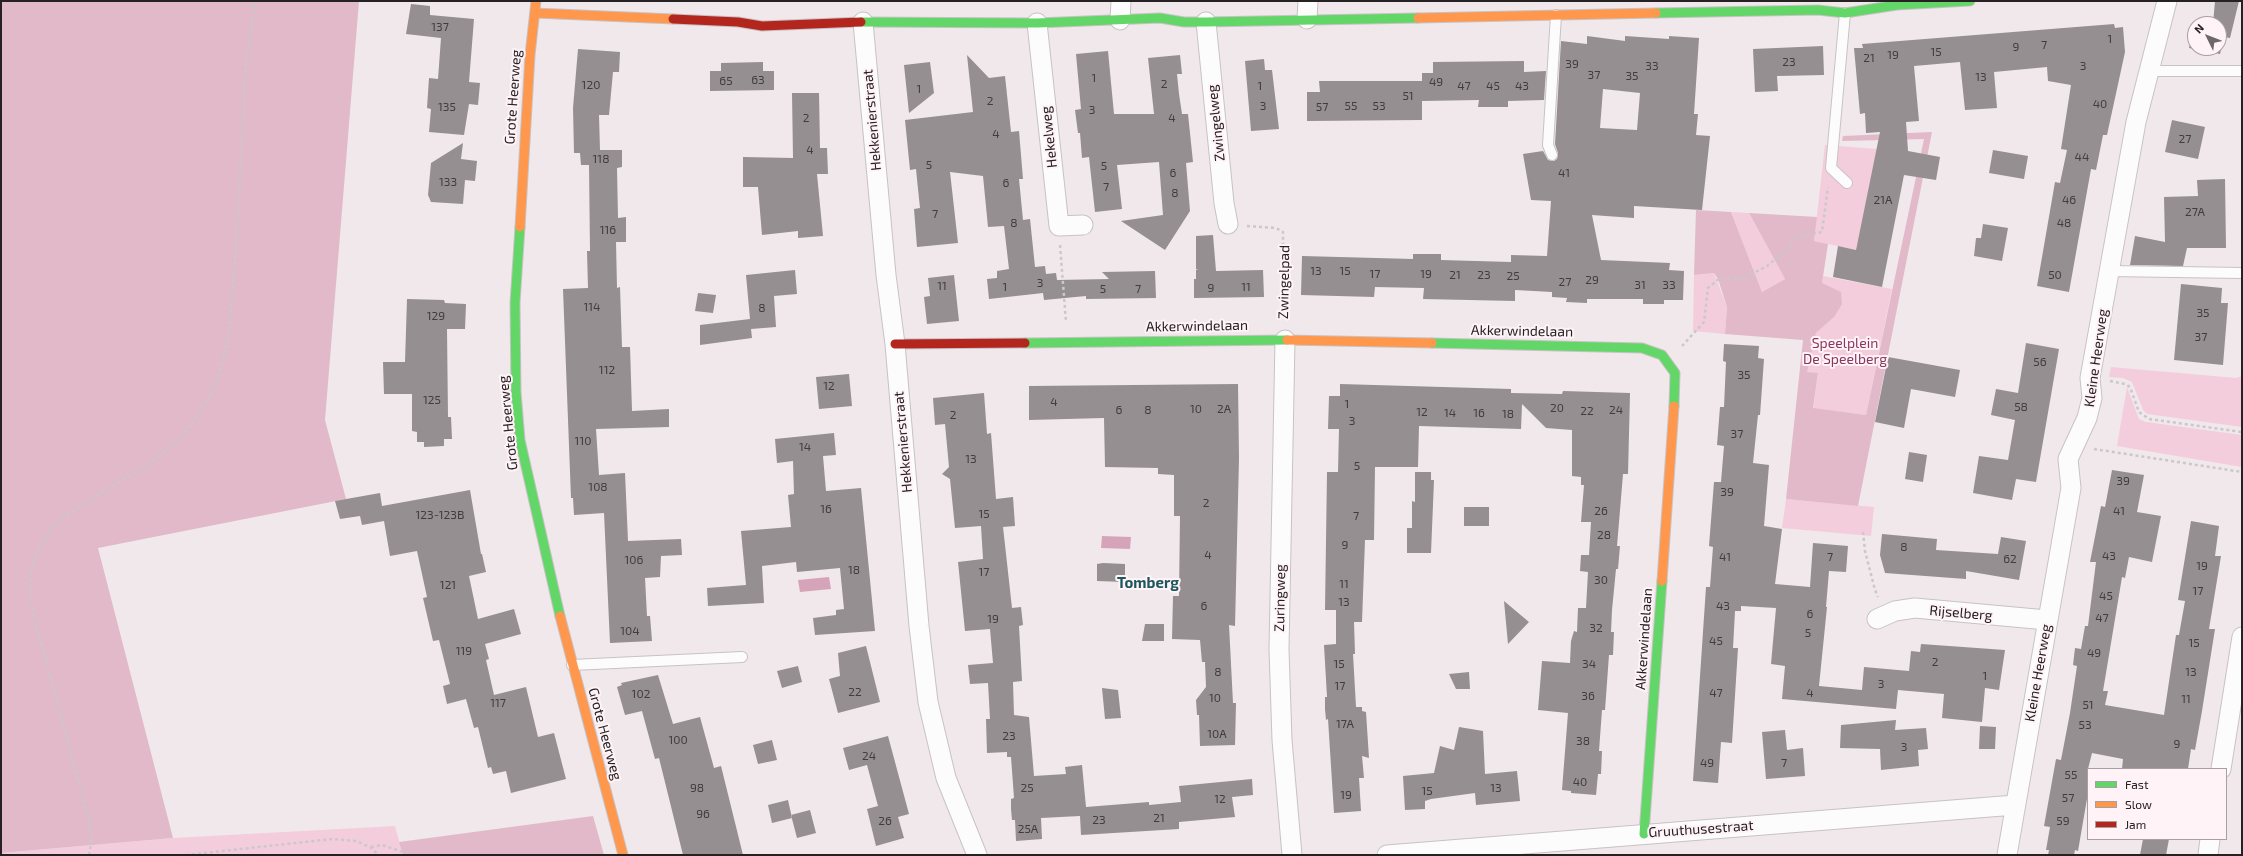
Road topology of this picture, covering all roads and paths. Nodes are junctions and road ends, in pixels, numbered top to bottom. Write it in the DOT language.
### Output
graph roads {
  1 [pos="255,1"];
  2 [pos="536,1"];
  3 [pos="1121,1"];
  4 [pos="1970,1"];
  5 [pos="2167,1"];
  6 [pos="1308,10"];
  7 [pos="535,13"];
  8 [pos="1845,13"];
  9 [pos="1556,15"];
  10 [pos="1120,20"];
  11 [pos="863,22"];
  12 [pos="1206,22"];
  13 [pos="1037,23"];
  14 [pos="2242,70"];
  15 [pos="2149,71"];
  16 [pos="1552,155"];
  17 [pos="1831,168"];
  18 [pos="1847,183"];
  19 [pos="1228,224"];
  20 [pos="1083,225"];
  21 [pos="1059,226"];
  22 [pos="2109,271"];
  23 [pos="2242,273"];
  24 [pos="1696,331"];
  25 [pos="1285,340"];
  26 [pos="1067,342"];
  27 [pos="895,344"];
  28 [pos="2090,378"];
  29 [pos="2242,432"];
  30 [pos="2076,446"];
  31 [pos="2242,472"];
  32 [pos="1863,532"];
  33 [pos="1882,616"];
  34 [pos="2047,620"];
  35 [pos="2242,637"];
  36 [pos="742,657"];
  37 [pos="572,666"];
  38 [pos="2221,768"];
  39 [pos="2015,805"];
  40 [pos="1644,834"];
  41 [pos="2210,840"];
  42 [pos="370,847"];
  43 [pos="89,855"];
  44 [pos="186,855"];
  45 [pos="379,855"];
  46 [pos="412,855"];
  47 [pos="623,855"];
  48 [pos="977,855"];
  49 [pos="1292,855"];
  50 [pos="1387,855"];
  51 [pos="2007,855"];
  52 [pos="2208,855"];
  1 -- 43 [label="path"];
  2 -- 7 [label="street, Grote Heerweg"];
  3 -- 10 [label="street"];
  4 -- 8 [label="street"];
  5 -- 15 [label="street, Kleine Heerweg"];
  6 -- 9 [label="street"];
  6 -- 12 [label="street"];
  7 -- 11 [label="street"];
  7 -- 37 [label="street, Grote Heerweg"];
  8 -- 9 [label="street"];
  8 -- 17 [label="lane"];
  9 -- 16 [label="lane"];
  10 -- 12 [label="street"];
  10 -- 13 [label="street"];
  11 -- 13 [label="street"];
  11 -- 27 [label="street, Hekkenierstraat"];
  12 -- 19 [label="street, Zwingelweg"];
  13 -- 21 [label="street, Hekelweg"];
  14 -- 15 [label="lane"];
  15 -- 22 [label="street, Kleine Heerweg"];
  17 -- 18 [label="lane"];
  17 -- 24 [label="path"];
  19 -- 25 [label="path, Zwingelpad"];
  20 -- 21 [label="street"];
  21 -- 26 [label="path"];
  22 -- 23 [label="lane"];
  22 -- 28 [label="street, Kleine Heerweg"];
  25 -- 26 [label="street, Akkerwindelaan"];
  25 -- 40 [label="street, Akkerwindelaan"];
  25 -- 49 [label="street, Zuringweg"];
  26 -- 27 [label="street, Akkerwindelaan"];
  27 -- 48 [label="street, Hekkenierstraat"];
  28 -- 29 [label="path"];
  28 -- 30 [label="street, Kleine Heerweg"];
  30 -- 31 [label="path"];
  30 -- 34 [label="street, Kleine Heerweg"];
  32 -- 33 [label="path"];
  33 -- 34 [label="street, Rijselberg"];
  34 -- 39 [label="street, Kleine Heerweg"];
  35 -- 38 [label="street"];
  36 -- 37 [label="lane"];
  37 -- 47 [label="street, Grote Heerweg"];
  39 -- 40 [label="street, Gruuthusestraat"];
  39 -- 51 [label="street, Kleine Heerweg"];
  40 -- 50 [label="street, Gruuthusestraat"];
  41 -- 52 [label="street"];
  42 -- 44 [label="path"];
  42 -- 45 [label="path"];
  42 -- 46 [label="path"];
}
